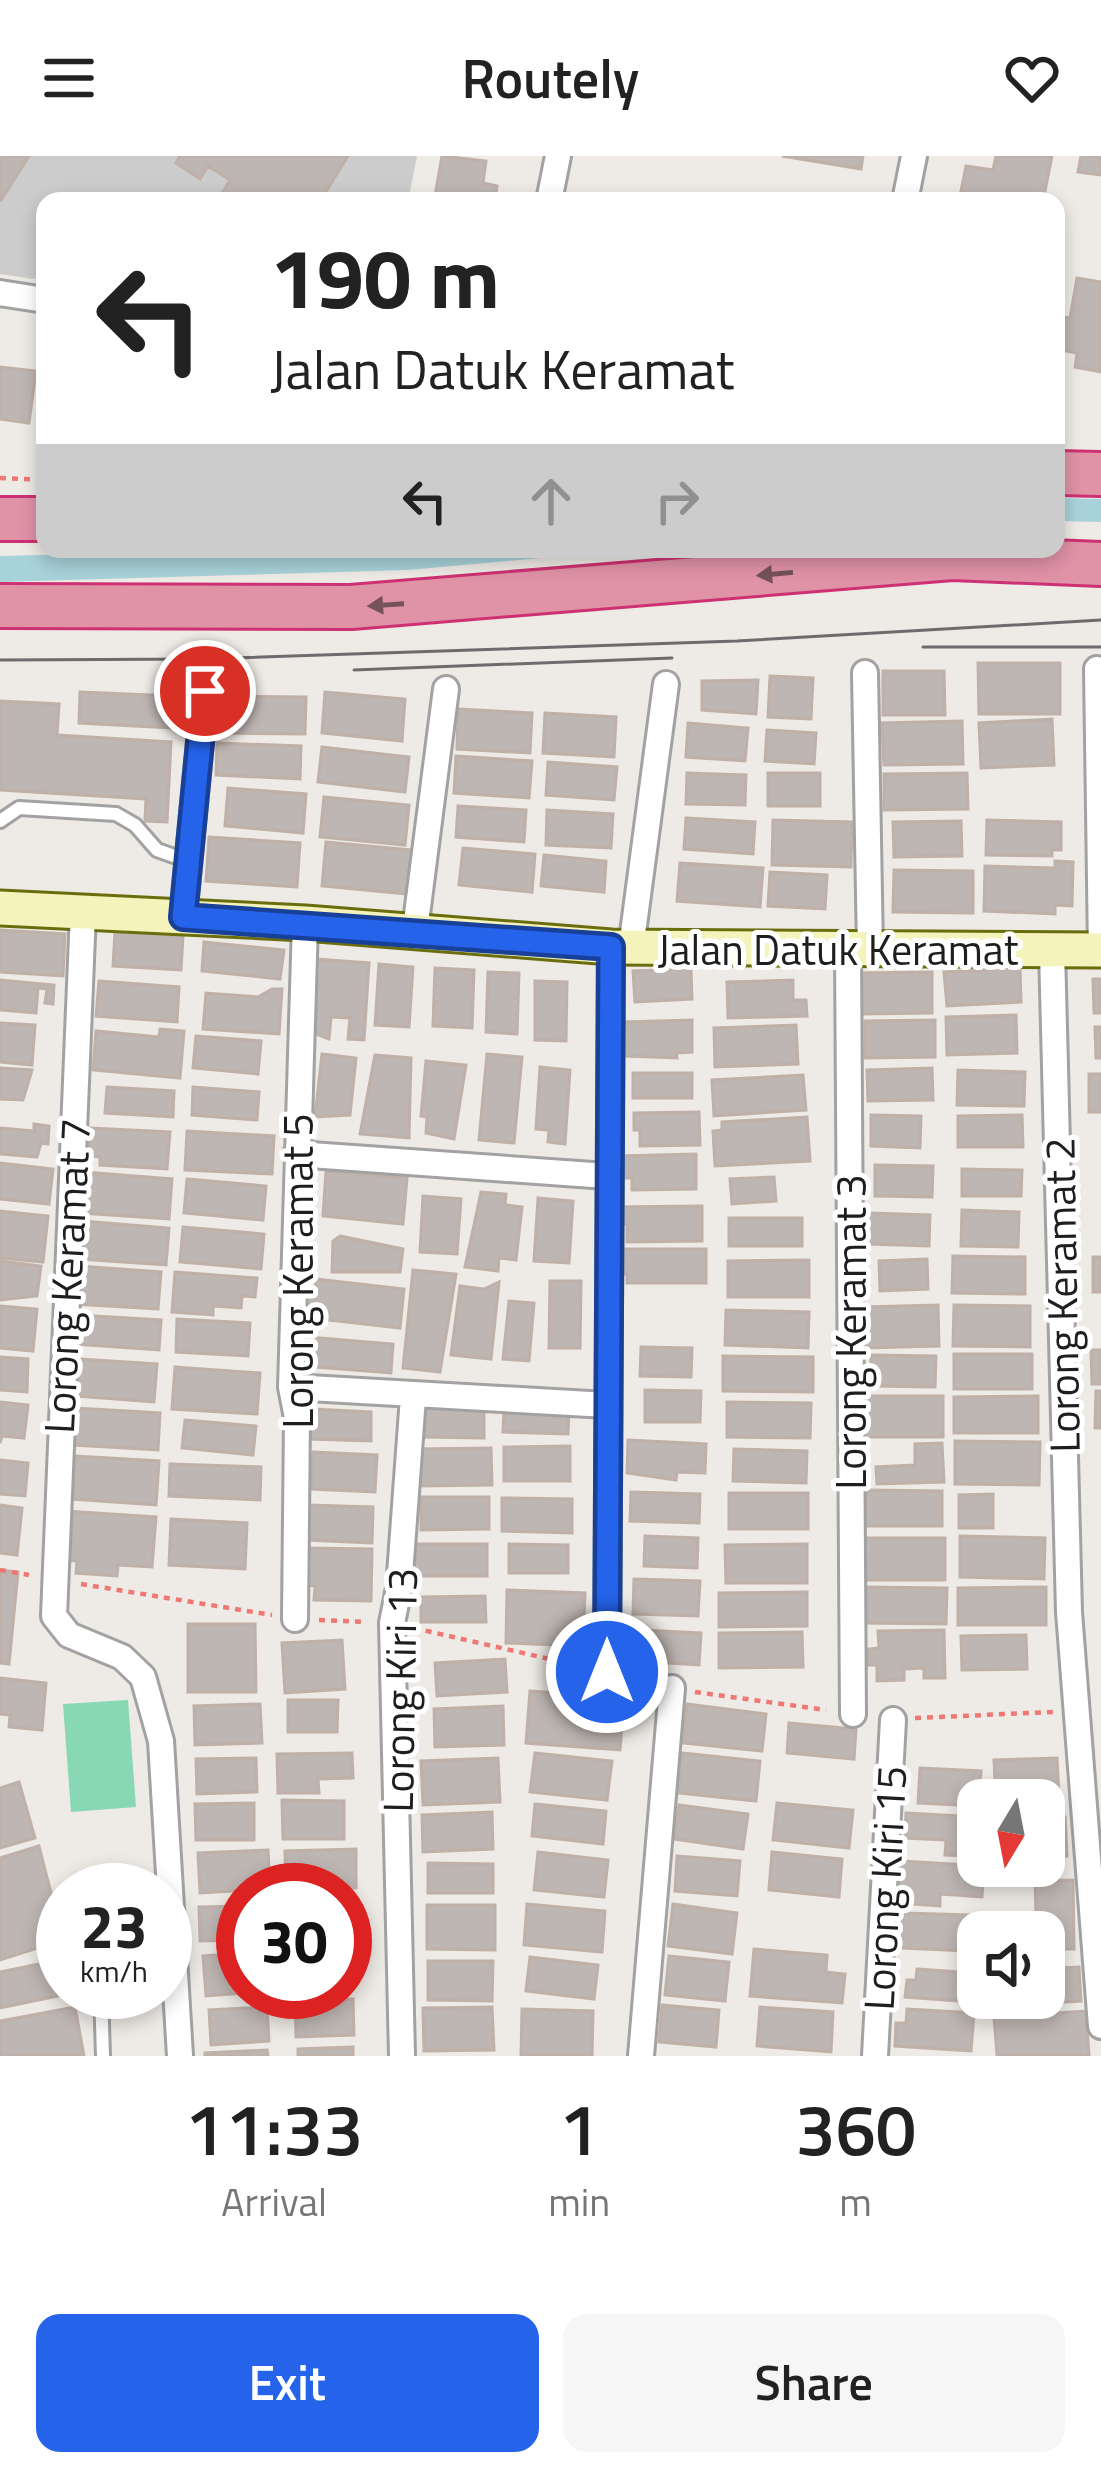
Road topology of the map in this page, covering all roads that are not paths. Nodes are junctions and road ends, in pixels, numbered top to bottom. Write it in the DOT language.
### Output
graph roads {
  1 [pos="558,156"];
  2 [pos="914,156"];
  3 [pos="551,192"];
  4 [pos="907,192"];
  5 [pos="0,293"];
  6 [pos="36,299"];
  7 [pos="1065,472"];
  8 [pos="1101,474"];
  9 [pos="0,519"];
  10 [pos="36,519"];
  11 [pos="1101,564"];
  12 [pos="0,606"];
  13 [pos="1097,669"];
  14 [pos="865,674"];
  15 [pos="666,684"];
  16 [pos="446,689"];
  17 [pos="205,691"];
  18 [pos="0,821"];
  19 [pos="189,861"];
  20 [pos="0,908"];
  21 [pos="82,912"];
  22 [pos="183,917"];
  23 [pos="304,923"];
  24 [pos="415,930"];
  25 [pos="621,948"];
  26 [pos="859,950"];
  27 [pos="1052,950"];
  28 [pos="1101,950"];
  29 [pos="296,1154"];
  30 [pos="608,1175"];
  31 [pos="291,1387"];
  32 [pos="413,1397"];
  33 [pos="607,1406"];
  34 [pos="296,1618"];
  35 [pos="607,1672"];
  36 [pos="672,1688"];
  37 [pos="853,1714"];
  38 [pos="893,1720"];
  39 [pos="102,2019"];
  40 [pos="1101,2026"];
  41 [pos="103,2056"];
  42 [pos="180,2056"];
  43 [pos="402,2056"];
  44 [pos="640,2056"];
  45 [pos="875,2056"];
  1 -- 3 [label="street"];
  2 -- 4 [label="street"];
  5 -- 6 [label="street"];
  7 -- 8 [label="highway"];
  9 -- 10 [label="highway"];
  11 -- 12 [label="highway, one-way"];
  13 -- 28 [label="street"];
  14 -- 26 [label="street, Lorong Keramat 3"];
  15 -- 25 [label="street"];
  16 -- 24 [label="street"];
  17 -- 19 [label="street"];
  18 -- 19 [label="lane"];
  19 -- 22 [label="street"];
  20 -- 21 [label="street, Jalan Datuk Keramat"];
  21 -- 22 [label="street, Jalan Datuk Keramat"];
  21 -- 42 [label="street, Lorong Keramat 7"];
  22 -- 23 [label="street, Jalan Datuk Keramat"];
  23 -- 24 [label="street, Jalan Datuk Keramat"];
  23 -- 29 [label="street, Lorong Keramat 5"];
  24 -- 25 [label="street, Jalan Datuk Keramat"];
  25 -- 26 [label="street, Jalan Datuk Keramat"];
  25 -- 30 [label="street"];
  26 -- 27 [label="street, Jalan Datuk Keramat"];
  26 -- 37 [label="street, Lorong Keramat 3"];
  27 -- 28 [label="street, Jalan Datuk Keramat"];
  27 -- 40 [label="street, Lorong Keramat 2"];
  29 -- 30 [label="street"];
  29 -- 31 [label="street, Lorong Keramat 5"];
  30 -- 33 [label="street"];
  31 -- 32 [label="street"];
  31 -- 34 [label="street, Lorong Keramat 5"];
  32 -- 33 [label="street"];
  32 -- 43 [label="street, Lorong Kiri 13"];
  33 -- 35 [label="street"];
  36 -- 44 [label="street"];
  38 -- 45 [label="street, Lorong Kiri 15"];
  39 -- 41 [label="lane"];
}
